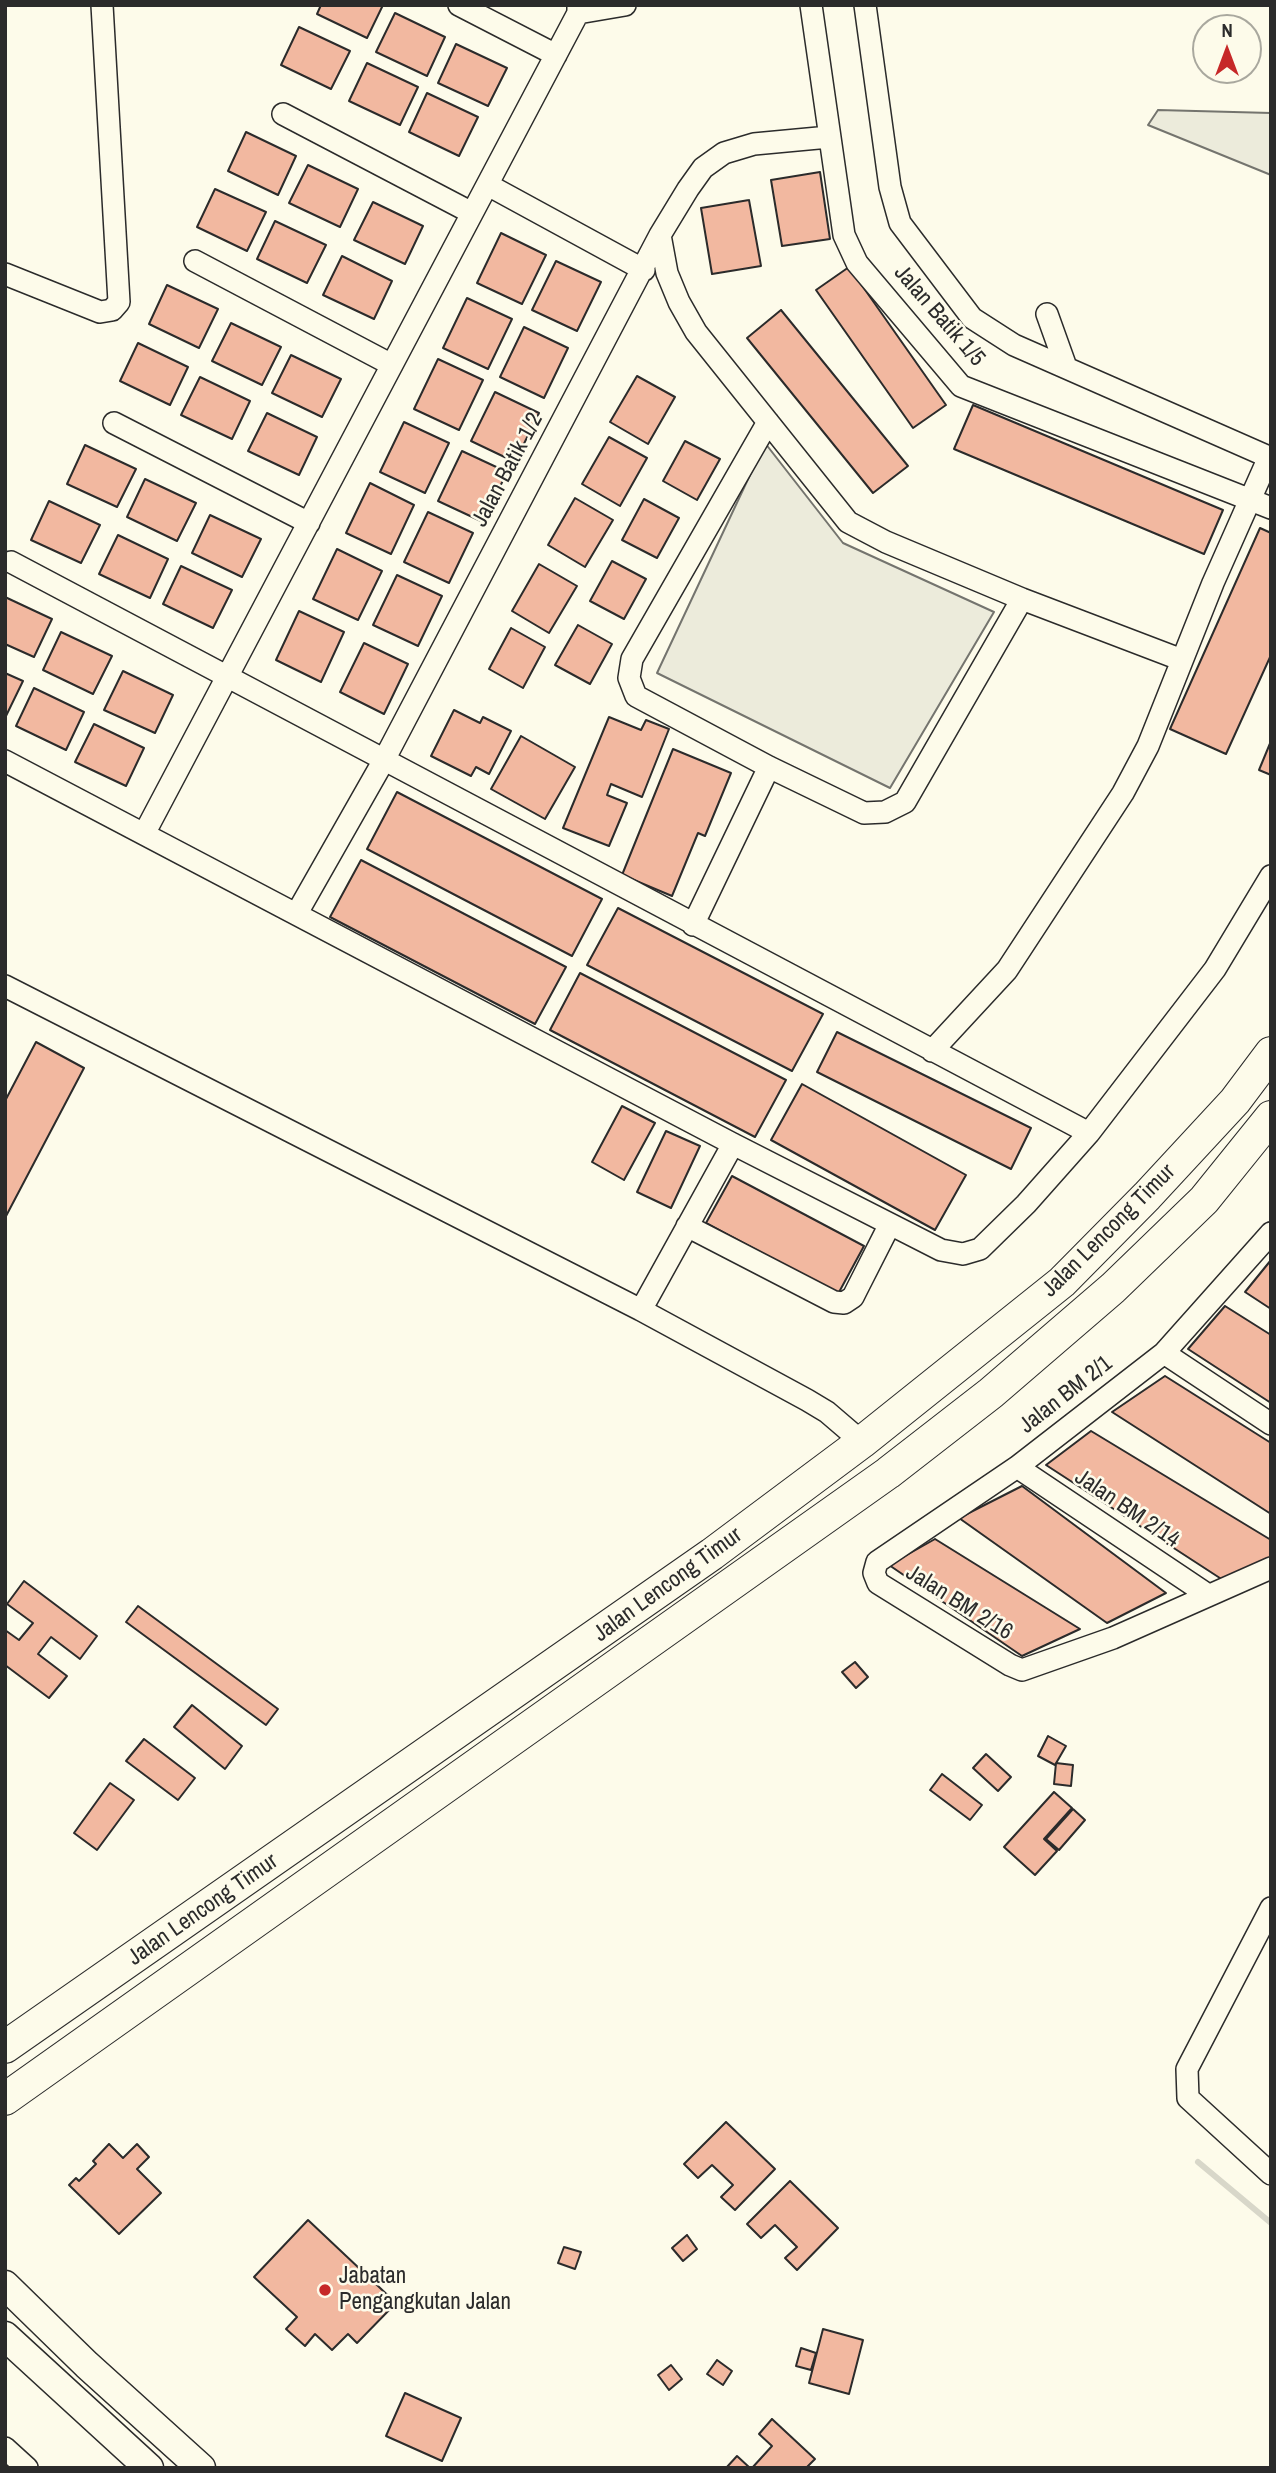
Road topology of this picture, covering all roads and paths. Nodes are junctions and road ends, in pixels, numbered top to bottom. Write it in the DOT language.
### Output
graph roads {
  1 [pos="102,5"];
  2 [pos="459,5"];
  3 [pos="625,5"];
  4 [pos="811,5"];
  5 [pos="865,5"];
  6 [pos="578,9"];
  7 [pos="556,55"];
  8 [pos="283,114"];
  9 [pos="829,137"];
  10 [pos="488,185"];
  11 [pos="472,213"];
  12 [pos="660,235"];
  13 [pos="195,261"];
  14 [pos="644,270"];
  15 [pos="5,274"];
  16 [pos="1046,314"];
  17 [pos="392,365"];
  18 [pos="1066,367"];
  19 [pos="768,422"];
  20 [pos="114,424"];
  21 [pos="1270,457"];
  22 [pos="1261,504"];
  23 [pos="309,523"];
  24 [pos="11,562"];
  25 [pos="1022,599"];
  26 [pos="1182,660"];
  27 [pos="227,677"];
  28 [pos="384,760"];
  29 [pos="5,761"];
  30 [pos="769,767"];
  31 [pos="145,834"];
  32 [pos="1271,876"];
  33 [pos="297,913"];
  34 [pos="693,925"];
  35 [pos="5,986"];
  36 [pos="932,1051"];
  37 [pos="1271,1053"];
  38 [pos="1271,1117"];
  39 [pos="1089,1133"];
  40 [pos="733,1144"];
  41 [pos="890,1224"];
  42 [pos="687,1226"];
  43 [pos="1271,1233"];
  44 [pos="641,1311"];
  45 [pos="1164,1353"];
  46 [pos="1271,1424"];
  47 [pos="862,1442"];
  48 [pos="1017,1467"];
  49 [pos="1271,1569"];
  50 [pos="874,1573"];
  51 [pos="1208,1595"];
  52 [pos="1271,1908"];
  53 [pos="1266,1933"];
  54 [pos="5,2048"];
  55 [pos="10,2099"];
  56 [pos="1271,2174"];
  57 [pos="5,2285"];
  58 [pos="5,2336"];
  59 [pos="5,2448"];
  60 [pos="27,2468"];
  61 [pos="149,2468"];
  62 [pos="201,2468"];
  1 -- 15 [label="street"];
  2 -- 7 [label="street"];
  3 -- 6 [label="street"];
  4 -- 9 [label="street, Jalan Batik 1/5"];
  5 -- 18 [label="street"];
  6 -- 7 [label="street"];
  7 -- 10 [label="street"];
  8 -- 11 [label="street"];
  9 -- 12 [label="street, Jalan Batik 1/2"];
  9 -- 22 [label="street, Jalan Batik 1/5"];
  10 -- 11 [label="street"];
  10 -- 14 [label="street"];
  11 -- 17 [label="street"];
  12 -- 14 [label="street, Jalan Batik 1/2"];
  12 -- 19 [label="street"];
  13 -- 17 [label="street"];
  14 -- 28 [label="street, Jalan Batik 1/2"];
  16 -- 18 [label="street"];
  17 -- 23 [label="street"];
  18 -- 21 [label="street"];
  19 -- 25 [label="street"];
  19 -- 30 [label="street"];
  20 -- 23 [label="street"];
  21 -- 22 [label="street"];
  22 -- 26 [label="street"];
  23 -- 27 [label="street"];
  24 -- 27 [label="street"];
  25 -- 26 [label="street"];
  25 -- 30 [label="street"];
  26 -- 36 [label="street"];
  27 -- 28 [label="street"];
  27 -- 31 [label="street"];
  28 -- 33 [label="street, Jalan Batik 1/2"];
  28 -- 34 [label="street"];
  29 -- 31 [label="street"];
  30 -- 34 [label="street"];
  31 -- 33 [label="street"];
  32 -- 39 [label="street"];
  33 -- 40 [label="street"];
  34 -- 36 [label="street"];
  35 -- 44 [label="street"];
  36 -- 39 [label="street"];
  37 -- 47 [label="highway, Jalan Lencong Timur"];
  38 -- 55 [label="highway, Jalan Lencong Timur"];
  39 -- 41 [label="street"];
  40 -- 41 [label="street"];
  40 -- 42 [label="street"];
  41 -- 42 [label="street"];
  42 -- 44 [label="street"];
  43 -- 45 [label="street, Jalan BM 2/1"];
  44 -- 47 [label="street"];
  45 -- 46 [label="street"];
  45 -- 48 [label="street, Jalan BM 2/1"];
  47 -- 54 [label="highway, Jalan Lencong Timur"];
  48 -- 50 [label="street, Jalan BM 2/1"];
  48 -- 51 [label="street, Jalan BM 2/14"];
  49 -- 51 [label="street"];
  50 -- 51 [label="street, Jalan BM 2/16"];
  52 -- 53 [label="street"];
  53 -- 56 [label="street"];
  57 -- 62 [label="main road"];
  58 -- 61 [label="main road"];
  59 -- 60 [label="street"];
}
